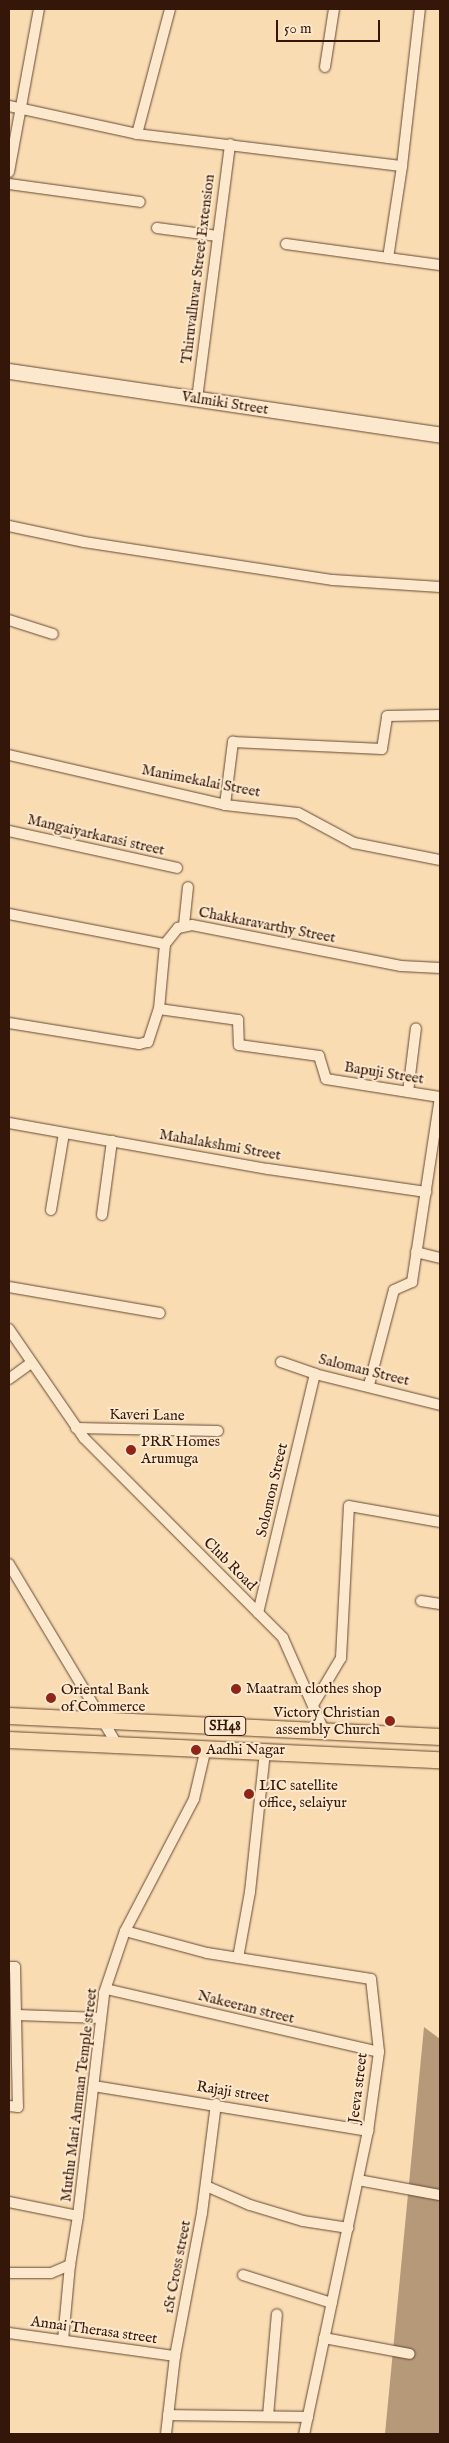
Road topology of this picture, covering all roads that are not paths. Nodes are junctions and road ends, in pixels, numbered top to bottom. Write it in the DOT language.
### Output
graph roads {
  1 [pos="39,9"];
  2 [pos="170,9"];
  3 [pos="334,9"];
  4 [pos="416,9"];
  5 [pos="325,68"];
  6 [pos="13,106"];
  7 [pos="137,134"];
  8 [pos="230,144"];
  9 [pos="10,159"];
  10 [pos="402,166"];
  11 [pos="9,172"];
  12 [pos="9,184"];
  13 [pos="140,202"];
  14 [pos="157,228"];
  15 [pos="217,236"];
  16 [pos="286,244"];
  17 [pos="388,258"];
  18 [pos="440,265"];
  19 [pos="9,371"];
  20 [pos="197,399"];
  21 [pos="440,435"];
  22 [pos="9,526"];
  23 [pos="440,587"];
  24 [pos="9,620"];
  25 [pos="52,634"];
  26 [pos="440,715"];
  27 [pos="9,755"];
  28 [pos="225,805"];
  29 [pos="9,831"];
  30 [pos="440,860"];
  31 [pos="176,868"];
  32 [pos="188,887"];
  33 [pos="9,914"];
  34 [pos="184,925"];
  35 [pos="165,944"];
  36 [pos="440,968"];
  37 [pos="159,1009"];
  38 [pos="9,1022"];
  39 [pos="416,1028"];
  40 [pos="408,1092"];
  41 [pos="440,1097"];
  42 [pos="9,1123"];
  43 [pos="64,1133"];
  44 [pos="112,1141"];
  45 [pos="426,1192"];
  46 [pos="51,1210"];
  47 [pos="102,1215"];
  48 [pos="416,1252"];
  49 [pos="440,1258"];
  50 [pos="9,1287"];
  51 [pos="160,1313"];
  52 [pos="9,1329"];
  53 [pos="281,1362"];
  54 [pos="31,1363"];
  55 [pos="315,1374"];
  56 [pos="9,1379"];
  57 [pos="368,1386"];
  58 [pos="440,1405"];
  59 [pos="76,1428"];
  60 [pos="218,1431"];
  61 [pos="440,1522"];
  62 [pos="9,1564"];
  63 [pos="421,1601"];
  64 [pos="440,1604"];
  65 [pos="258,1613"];
  66 [pos="313,1705"];
  67 [pos="9,1716"];
  68 [pos="100,1719"];
  69 [pos="324,1731"];
  70 [pos="440,1737"];
  71 [pos="9,1740"];
  72 [pos="116,1743"];
  73 [pos="206,1748"];
  74 [pos="265,1751"];
  75 [pos="440,1760"];
  76 [pos="125,1931"];
  77 [pos="238,1958"];
  78 [pos="12,1967"];
  79 [pos="106,1989"];
  80 [pos="16,2016"];
  81 [pos="101,2018"];
  82 [pos="13,2045"];
  83 [pos="379,2052"];
  84 [pos="94,2086"];
  85 [pos="216,2104"];
  86 [pos="9,2106"];
  87 [pos="368,2131"];
  88 [pos="358,2180"];
  89 [pos="206,2186"];
  90 [pos="440,2194"];
  91 [pos="9,2202"];
  92 [pos="78,2216"];
  93 [pos="348,2228"];
  94 [pos="70,2265"];
  95 [pos="9,2273"];
  96 [pos="243,2275"];
  97 [pos="332,2303"];
  98 [pos="277,2314"];
  99 [pos="9,2333"];
  100 [pos="324,2338"];
  101 [pos="63,2340"];
  102 [pos="410,2354"];
  103 [pos="175,2356"];
  104 [pos="168,2415"];
  105 [pos="268,2416"];
  106 [pos="308,2417"];
  107 [pos="166,2434"];
  108 [pos="304,2434"];
  1 -- 6 [label="street"];
  2 -- 7 [label="street"];
  3 -- 5 [label="street"];
  4 -- 10 [label="street"];
  6 -- 7 [label="street"];
  6 -- 9 [label="street"];
  7 -- 8 [label="street"];
  8 -- 10 [label="street"];
  8 -- 15 [label="street, Thiruvalluvar Street Extension"];
  9 -- 11 [label="street"];
  10 -- 17 [label="street"];
  12 -- 13 [label="street"];
  14 -- 15 [label="street"];
  15 -- 20 [label="street, Thiruvalluvar Street Extension"];
  16 -- 17 [label="street"];
  17 -- 18 [label="street"];
  19 -- 20 [label="street, Valmiki Street"];
  20 -- 21 [label="street, Valmiki Street"];
  22 -- 23 [label="street"];
  24 -- 25 [label="street"];
  26 -- 28 [label="street"];
  27 -- 28 [label="street, Manimekalai Street"];
  28 -- 30 [label="street, Manimekalai Street"];
  29 -- 31 [label="street, Mangaiyarkarasi street"];
  32 -- 34 [label="street"];
  33 -- 35 [label="street"];
  34 -- 35 [label="street, Chakkaravarthy Street"];
  34 -- 36 [label="street, Chakkaravarthy Street"];
  35 -- 37 [label="street"];
  37 -- 38 [label="street"];
  37 -- 40 [label="street, Bapuji Street"];
  39 -- 40 [label="street"];
  40 -- 41 [label="street, Bapuji Street"];
  41 -- 45 [label="street"];
  42 -- 43 [label="street, Mahalakshmi Street"];
  43 -- 44 [label="street, Mahalakshmi Street"];
  43 -- 46 [label="street"];
  44 -- 45 [label="street, Mahalakshmi Street"];
  44 -- 47 [label="street"];
  45 -- 48 [label="street"];
  48 -- 49 [label="street"];
  48 -- 57 [label="street"];
  50 -- 51 [label="street"];
  52 -- 54 [label="street, Club Road"];
  53 -- 55 [label="street, Saloman Street"];
  54 -- 56 [label="street"];
  54 -- 59 [label="street, Club Road"];
  55 -- 57 [label="street, Saloman Street"];
  55 -- 65 [label="street, Solomon Street"];
  57 -- 58 [label="street, Saloman Street"];
  59 -- 60 [label="street, Kaveri Lane"];
  59 -- 65 [label="street, Club Road"];
  61 -- 66 [label="street"];
  62 -- 68 [label="street"];
  63 -- 64 [label="street"];
  65 -- 66 [label="street, Club Road"];
  66 -- 69 [label="street, Club Road"];
  67 -- 68 [label="main road, SH48"];
  68 -- 69 [label="main road, SH48"];
  68 -- 72 [label="street"];
  69 -- 70 [label="main road, SH48"];
  71 -- 72 [label="main road, SH48"];
  72 -- 73 [label="main road, SH48"];
  73 -- 74 [label="main road, SH48"];
  73 -- 76 [label="street, Muthu Mari Amman Temple street"];
  74 -- 75 [label="main road, SH48"];
  74 -- 77 [label="street"];
  76 -- 77 [label="street, Jeeva street"];
  76 -- 79 [label="street, Muthu Mari Amman Temple street"];
  77 -- 83 [label="street, Jeeva street"];
  78 -- 80 [label="street"];
  79 -- 81 [label="street, Muthu Mari Amman Temple street"];
  79 -- 83 [label="street, Nakeeran street"];
  80 -- 81 [label="street"];
  80 -- 82 [label="street"];
  81 -- 84 [label="street, Muthu Mari Amman Temple street"];
  82 -- 86 [label="street"];
  83 -- 87 [label="street, Jeeva street"];
  84 -- 85 [label="street, Rajaji street"];
  84 -- 92 [label="street, Muthu Mari Amman Temple street"];
  85 -- 87 [label="street, Rajaji street"];
  85 -- 89 [label="street, 1St Cross street"];
  87 -- 88 [label="street, Jeeva street"];
  88 -- 90 [label="street"];
  88 -- 93 [label="street, Jeeva street"];
  89 -- 93 [label="street"];
  89 -- 103 [label="street, 1St Cross street"];
  91 -- 92 [label="street, Muthu Mari Amman Temple street"];
  92 -- 94 [label="street"];
  93 -- 97 [label="street, Jeeva street"];
  94 -- 95 [label="street"];
  94 -- 101 [label="street"];
  96 -- 97 [label="street"];
  97 -- 100 [label="street, Jeeva street"];
  98 -- 105 [label="street"];
  99 -- 101 [label="street, Annai Therasa street"];
  100 -- 102 [label="street"];
  100 -- 106 [label="street, Jeeva street"];
  101 -- 103 [label="street, Annai Therasa street"];
  103 -- 104 [label="street, 1St Cross street"];
  104 -- 105 [label="street"];
  104 -- 107 [label="street, 1St Cross street"];
  105 -- 106 [label="street"];
  106 -- 108 [label="street, Jeeva street"];
}
